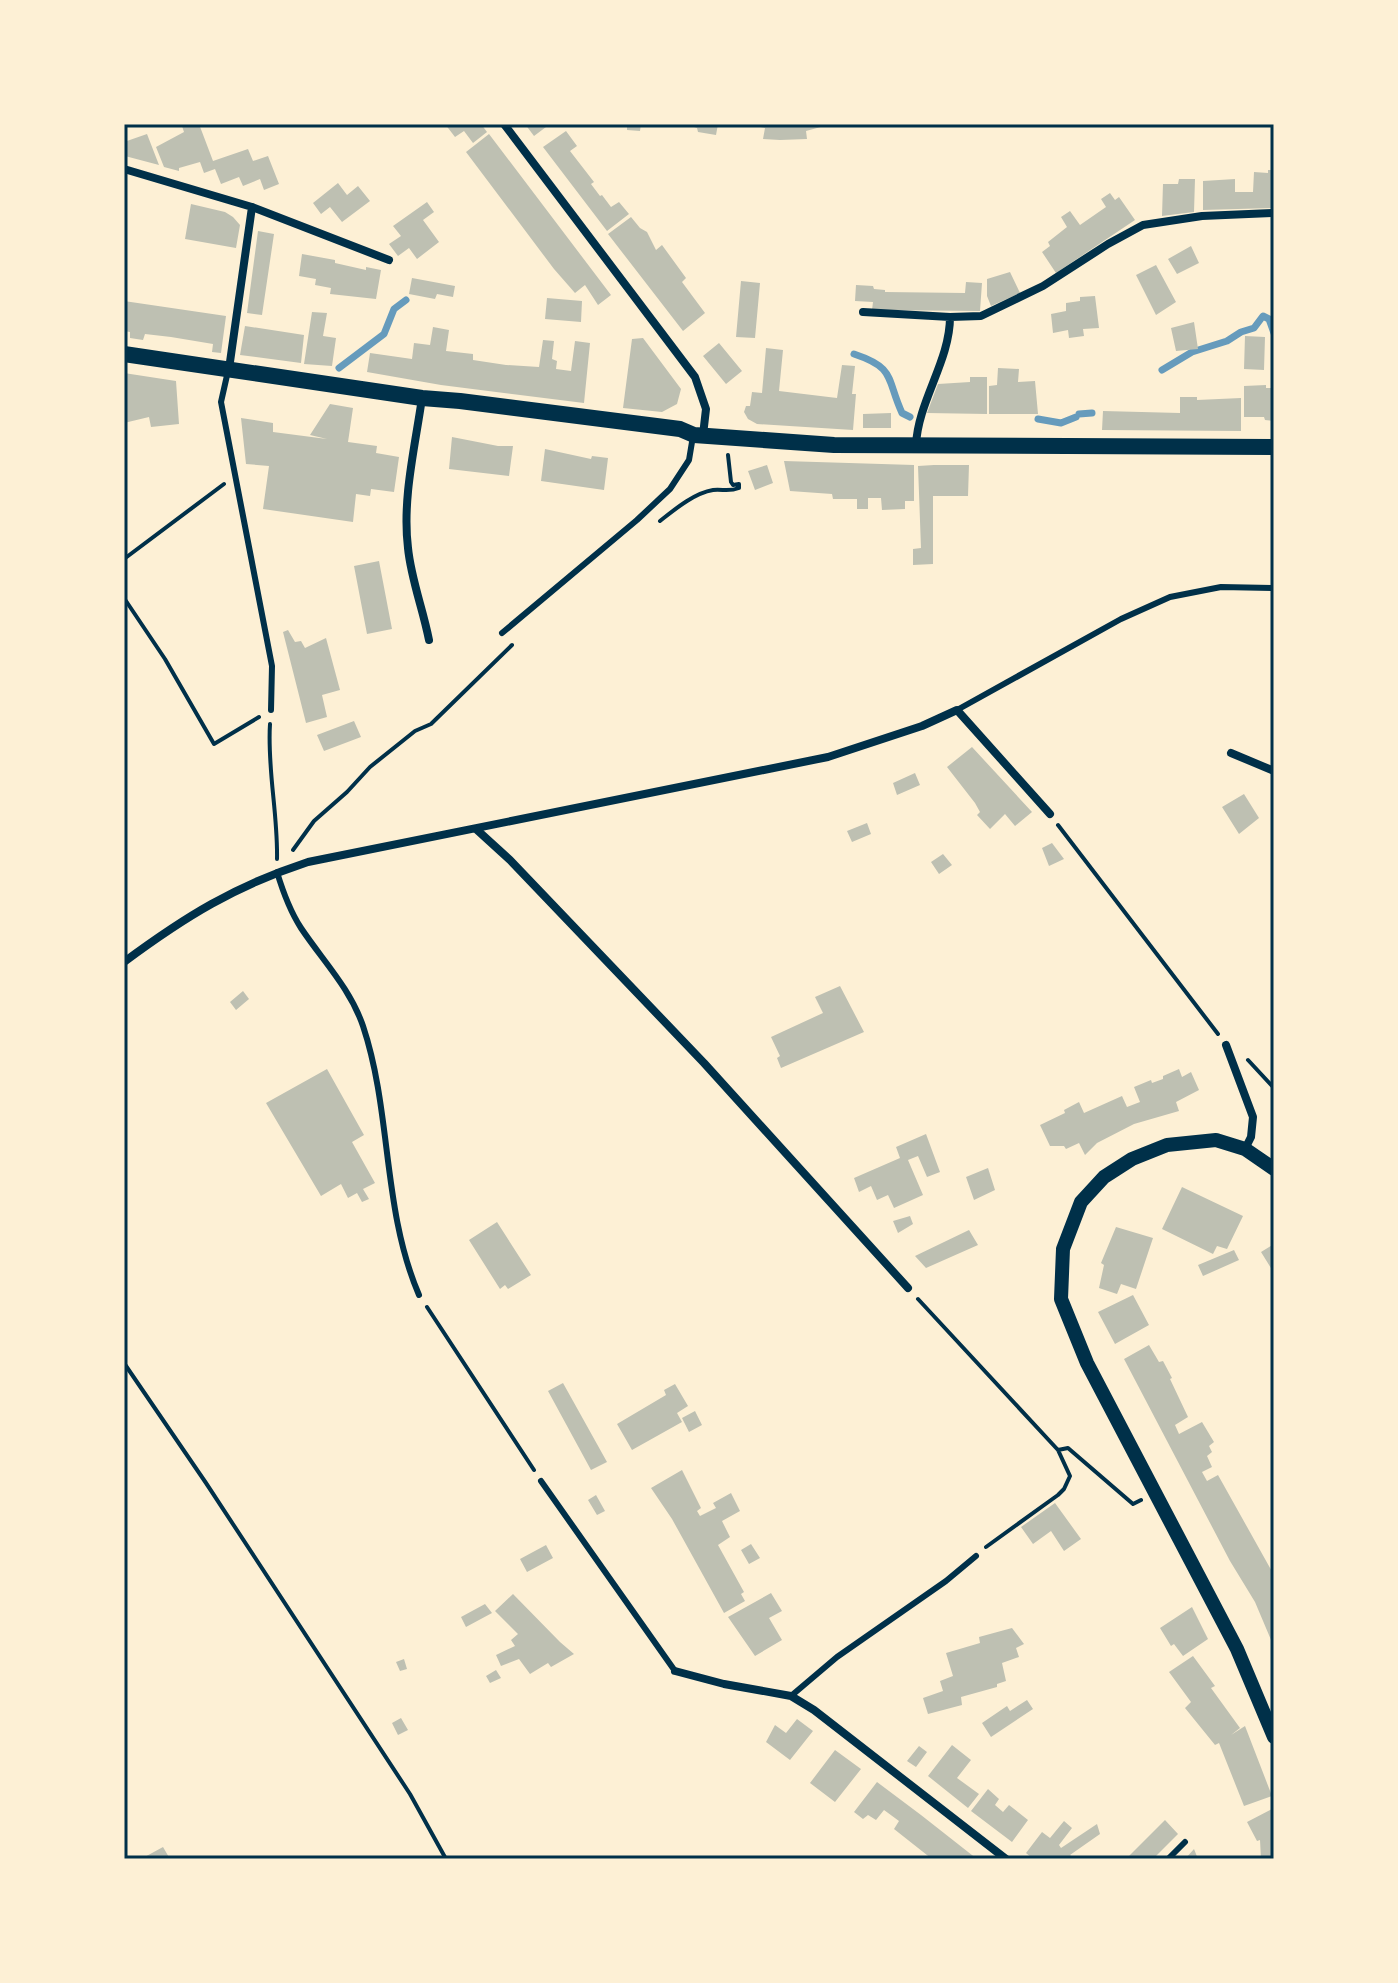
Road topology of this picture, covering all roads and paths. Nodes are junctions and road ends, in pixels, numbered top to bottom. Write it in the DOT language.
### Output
graph roads {
  1 [pos="504,124"];
  2 [pos="124,169"];
  3 [pos="252,207"];
  4 [pos="1274,213"];
  5 [pos="389,260"];
  6 [pos="863,312"];
  7 [pos="950,317"];
  8 [pos="124,354"];
  9 [pos="229,370"];
  10 [pos="422,398"];
  11 [pos="698,435"];
  12 [pos="727,437"];
  13 [pos="916,446"];
  14 [pos="1274,447"];
  15 [pos="235,475"];
  16 [pos="658,522"];
  17 [pos="124,559"];
  18 [pos="1274,588"];
  19 [pos="124,598"];
  20 [pos="502,633"];
  21 [pos="429,640"];
  22 [pos="515,642"];
  23 [pos="271,710"];
  24 [pos="957,710"];
  25 [pos="1231,753"];
  26 [pos="1274,771"];
  27 [pos="1050,814"];
  28 [pos="476,829"];
  29 [pos="277,872"];
  30 [pos="124,962"];
  31 [pos="1226,1045"];
  32 [pos="1245,1149"];
  33 [pos="1274,1169"];
  34 [pos="908,1288"];
  35 [pos="419,1295"];
  36 [pos="124,1363"];
  37 [pos="1058,1450"];
  38 [pos="541,1481"];
  39 [pos="1155,1493"];
  40 [pos="976,1556"];
  41 [pos="675,1671"];
  42 [pos="791,1696"];
  43 [pos="1274,1737"];
  44 [pos="1185,1842"];
  45 [pos="446,1859"];
  46 [pos="1006,1859"];
  47 [pos="1168,1859"];
  1 -- 11 [label="street"];
  2 -- 3 [label="street"];
  3 -- 5 [label="street"];
  3 -- 9 [label="street"];
  4 -- 7 [label="street"];
  6 -- 7 [label="street"];
  7 -- 13 [label="street"];
  8 -- 9 [label="main road"];
  9 -- 10 [label="main road"];
  9 -- 15 [label="lane"];
  10 -- 11 [label="main road"];
  10 -- 21 [label="street"];
  11 -- 12 [label="main road"];
  11 -- 20 [label="lane"];
  12 -- 13 [label="main road"];
  12 -- 16 [label="path"];
  13 -- 14 [label="main road"];
  15 -- 17 [label="path"];
  15 -- 23 [label="lane"];
  18 -- 24 [label="lane"];
  19 -- 23 [label="path"];
  22 -- 29 [label="path"];
  23 -- 29 [label="path"];
  24 -- 27 [label="street"];
  24 -- 28 [label="street"];
  25 -- 26 [label="street"];
  27 -- 31 [label="path"];
  28 -- 29 [label="street"];
  28 -- 34 [label="street"];
  29 -- 30 [label="street"];
  29 -- 35 [label="lane"];
  31 -- 32 [label="street"];
  32 -- 33 [label="street"];
  32 -- 39 [label="street"];
  34 -- 37 [label="path"];
  35 -- 38 [label="path"];
  36 -- 45 [label="path"];
  37 -- 39 [label="path"];
  37 -- 40 [label="path"];
  38 -- 41 [label="lane"];
  39 -- 43 [label="street"];
  40 -- 42 [label="lane"];
  41 -- 42 [label="street"];
  42 -- 46 [label="street"];
  44 -- 47 [label="lane"];
}
